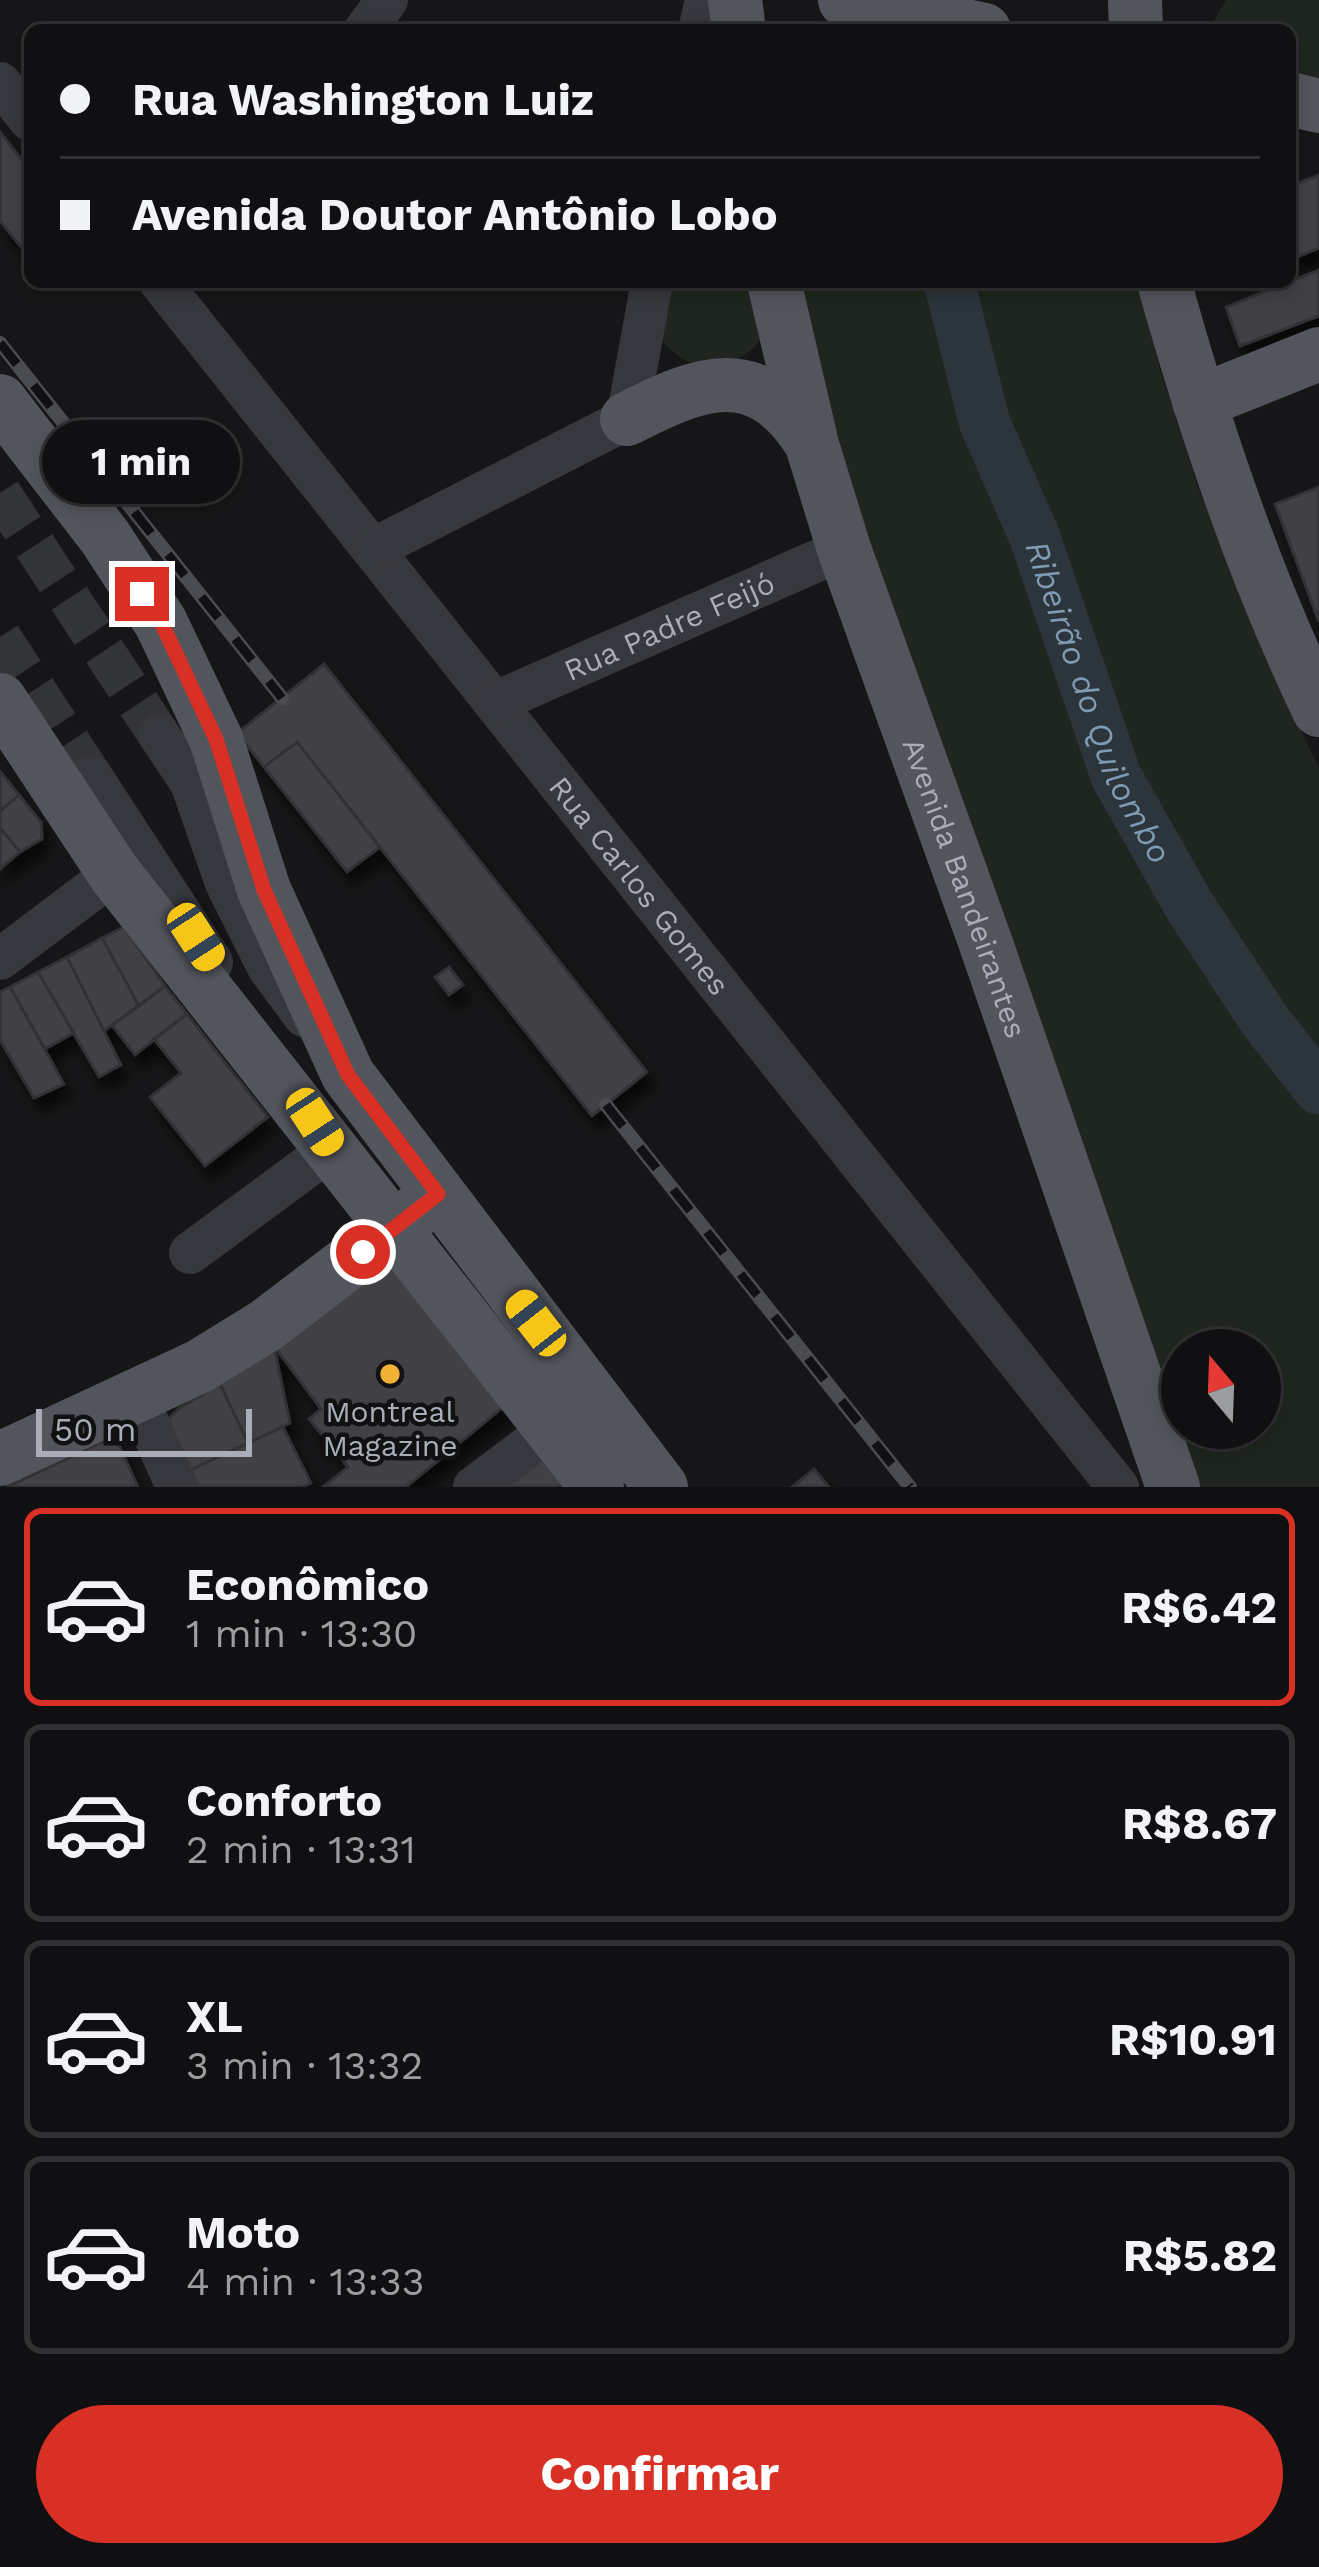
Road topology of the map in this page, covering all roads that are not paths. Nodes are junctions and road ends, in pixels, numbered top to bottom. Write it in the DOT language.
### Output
graph roads {
  1 [pos="857,3"];
  2 [pos="956,24"];
  3 [pos="0,82"];
  4 [pos="24,112"];
  5 [pos="173,288"];
  6 [pos="651,288"];
  7 [pos="776,288"];
  8 [pos="1166,288"];
  9 [pos="1319,353"];
  10 [pos="0,401"];
  11 [pos="1199,402"];
  12 [pos="627,419"];
  13 [pos="812,445"];
  14 [pos="373,549"];
  15 [pos="844,549"];
  16 [pos="0,700"];
  17 [pos="496,702"];
  18 [pos="1319,710"];
  19 [pos="159,735"];
  20 [pos="92,777"];
  21 [pos="198,798"];
  22 [pos="119,849"];
  23 [pos="0,958"];
  24 [pos="348,1075"];
  25 [pos="335,1154"];
  26 [pos="438,1194"];
  27 [pos="396,1228"];
  28 [pos="190,1253"];
  29 [pos="136,1397"];
  30 [pos="550,1430"];
  31 [pos="0,1459"];
  32 [pos="177,1487"];
  33 [pos="474,1487"];
  34 [pos="597,1487"];
  35 [pos="661,1487"];
  36 [pos="1118,1487"];
  37 [pos="1172,1487"];
  1 -- 2 [label="main road"];
  3 -- 4 [label="street"];
  5 -- 14 [label="street, Rua Carlos Gomes"];
  6 -- 12 [label="street"];
  7 -- 13 [label="main road, Avenida Bandeirantes"];
  8 -- 11 [label="main road"];
  9 -- 11 [label="main road"];
  10 -- 24 [label="main road"];
  11 -- 18 [label="main road"];
  12 -- 13 [label="main road"];
  12 -- 14 [label="street"];
  13 -- 15 [label="main road, Avenida Bandeirantes"];
  14 -- 17 [label="street, Rua Carlos Gomes"];
  15 -- 17 [label="street, Rua Padre Feijó"];
  15 -- 37 [label="main road, Avenida Bandeirantes"];
  16 -- 22 [label="main road"];
  17 -- 36 [label="street, Rua Carlos Gomes"];
  19 -- 21 [label="street"];
  20 -- 22 [label="street"];
  21 -- 22 [label="street"];
  21 -- 24 [label="street"];
  22 -- 23 [label="street"];
  22 -- 25 [label="main road"];
  24 -- 26 [label="main road"];
  25 -- 27 [label="main road"];
  25 -- 28 [label="street"];
  26 -- 27 [label="main road"];
  26 -- 35 [label="main road"];
  27 -- 29 [label="main road"];
  27 -- 30 [label="main road"];
  29 -- 31 [label="main road"];
  29 -- 32 [label="street"];
  30 -- 33 [label="street"];
  30 -- 34 [label="main road"];
}
